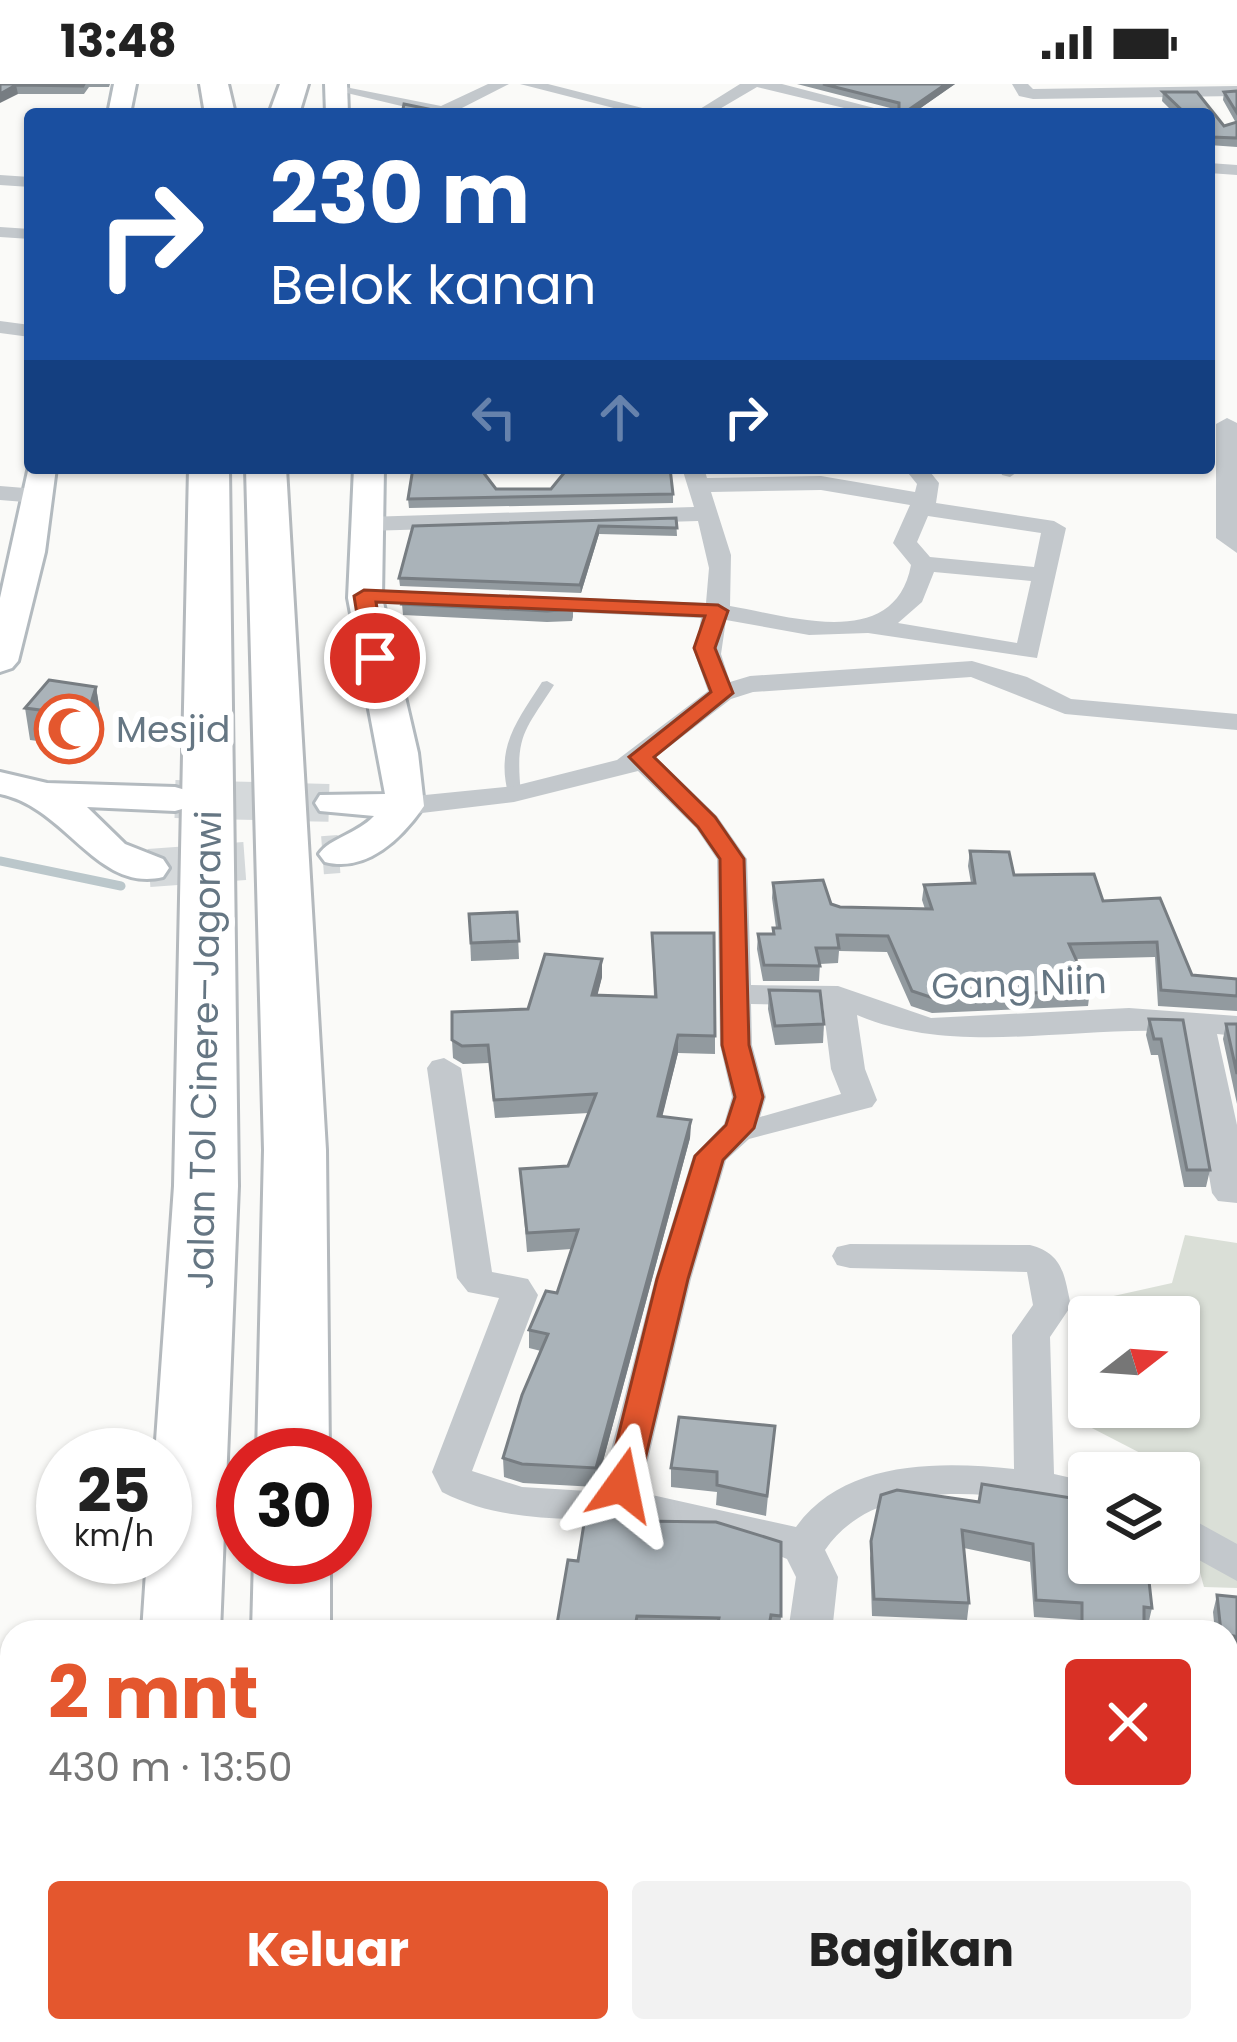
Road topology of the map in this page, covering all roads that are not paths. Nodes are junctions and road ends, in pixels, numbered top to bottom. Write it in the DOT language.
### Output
graph roads {
  1 [pos="501,84"];
  2 [pos="529,84"];
  3 [pos="628,84"];
  4 [pos="751,84"];
  5 [pos="762,84"];
  6 [pos="1020,84"];
  7 [pos="336,85"];
  8 [pos="1109,88"];
  9 [pos="1201,88"];
  10 [pos="1237,91"];
  11 [pos="593,101"];
  12 [pos="434,108"];
  13 [pos="458,108"];
  14 [pos="628,108"];
  15 [pos="710,108"];
  16 [pos="826,108"];
  17 [pos="1220,114"];
  18 [pos="1227,424"];
  19 [pos="209,474"];
  20 [pos="266,474"];
  21 [pos="369,474"];
  22 [pos="920,474"];
  23 [pos="695,476"];
  24 [pos="39,482"];
  25 [pos="0,493"];
  26 [pos="924,505"];
  27 [pos="707,514"];
  28 [pos="366,524"];
  29 [pos="1237,546"];
  30 [pos="923,564"];
  31 [pos="1045,575"];
  32 [pos="364,596"];
  33 [pos="718,611"];
  34 [pos="869,626"];
  35 [pos="2,648"];
  36 [pos="547,685"];
  37 [pos="722,693"];
  38 [pos="1044,695"];
  39 [pos="1237,704"];
  40 [pos="1237,722"];
  41 [pos="640,757"];
  42 [pos="0,783"];
  43 [pos="44,794"];
  44 [pos="514,794"];
  45 [pos="175,799"];
  46 [pos="334,803"];
  47 [pos="405,806"];
  48 [pos="339,854"];
  49 [pos="149,868"];
  50 [pos="738,994"];
  51 [pos="838,996"];
  52 [pos="1198,1023"];
  53 [pos="1237,1026"];
  54 [pos="444,1068"];
  55 [pos="740,1128"];
  56 [pos="1230,1193"];
  57 [pos="850,1256"];
  58 [pos="293,1428"];
  59 [pos="1034,1488"];
  60 [pos="1068,1494"];
  61 [pos="641,1508"];
  62 [pos="1200,1541"];
  63 [pos="803,1548"];
  64 [pos="1237,1565"];
  65 [pos="292,1584"];
  66 [pos="183,1620"];
  67 [pos="291,1620"];
  68 [pos="812,1620"];
  1 -- 13 [label="street"];
  2 -- 11 [label="street"];
  3 -- 11 [label="street"];
  4 -- 15 [label="street"];
  5 -- 16 [label="street"];
  6 -- 8 [label="street"];
  7 -- 12 [label="street"];
  8 -- 9 [label="street"];
  9 -- 10 [label="street"];
  9 -- 17 [label="street"];
  11 -- 14 [label="street"];
  18 -- 29 [label="street"];
  19 -- 66 [label="highway, Jalan Tol Cinere–Jagorawi"];
  20 -- 58 [label="highway, Jalan Tol Cinere–Jagorawi"];
  21 -- 28 [label="main road"];
  22 -- 26 [label="street"];
  23 -- 26 [label="street"];
  23 -- 27 [label="street"];
  24 -- 25 [label="street"];
  24 -- 35 [label="main road"];
  26 -- 30 [label="street"];
  26 -- 31 [label="street"];
  27 -- 28 [label="street"];
  27 -- 33 [label="street"];
  28 -- 32 [label="main road"];
  30 -- 31 [label="street"];
  30 -- 34 [label="street"];
  31 -- 34 [label="street"];
  32 -- 33 [label="street"];
  32 -- 47 [label="main road"];
  33 -- 34 [label="street"];
  33 -- 37 [label="street"];
  36 -- 44 [label="lane"];
  37 -- 38 [label="street"];
  37 -- 41 [label="street"];
  38 -- 39 [label="street"];
  38 -- 40 [label="street"];
  41 -- 44 [label="street"];
  41 -- 50 [label="street"];
  42 -- 43 [label="main road"];
  43 -- 45 [label="main road"];
  43 -- 49 [label="main road"];
  44 -- 47 [label="street"];
  46 -- 47 [label="main road"];
  47 -- 48 [label="main road"];
  50 -- 51 [label="street, Gang Niin"];
  50 -- 55 [label="street"];
  51 -- 52 [label="street, Gang Niin"];
  51 -- 55 [label="street"];
  52 -- 53 [label="street, Gang Niin"];
  52 -- 56 [label="street"];
  54 -- 61 [label="street"];
  55 -- 61 [label="street"];
  57 -- 59 [label="street"];
  59 -- 60 [label="street"];
  59 -- 63 [label="street"];
  61 -- 63 [label="street"];
  62 -- 64 [label="street"];
  63 -- 68 [label="street"];
  65 -- 67 [label="highway"];
}
